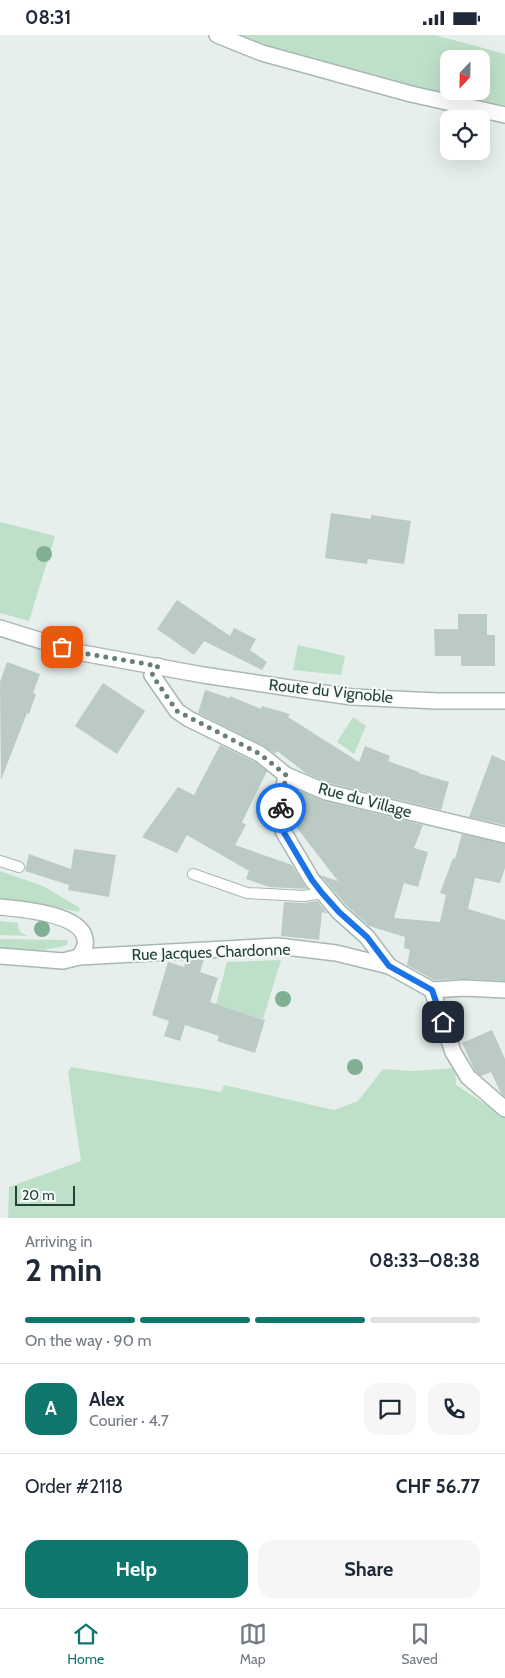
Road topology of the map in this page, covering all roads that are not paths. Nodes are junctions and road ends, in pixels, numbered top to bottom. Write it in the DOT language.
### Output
graph roads {
  1 [pos="217,35"];
  2 [pos="505,115"];
  3 [pos="0,628"];
  4 [pos="158,666"];
  5 [pos="505,701"];
  6 [pos="286,775"];
  7 [pos="505,835"];
  8 [pos="0,861"];
  9 [pos="19,867"];
  10 [pos="193,874"];
  11 [pos="322,893"];
  12 [pos="0,907"];
  13 [pos="0,956"];
  14 [pos="79,957"];
  15 [pos="389,966"];
  16 [pos="505,989"];
  17 [pos="432,990"];
  18 [pos="505,1109"];
  1 -- 2 [label="street"];
  3 -- 4 [label="street, Route du Vignoble"];
  4 -- 5 [label="street, Route du Vignoble"];
  4 -- 6 [label="street, Rue du Village"];
  6 -- 7 [label="street, Rue du Village"];
  6 -- 11 [label="street"];
  8 -- 9 [label="lane"];
  10 -- 11 [label="lane"];
  11 -- 15 [label="street"];
  12 -- 14 [label="street"];
  13 -- 14 [label="street, Rue Jacques Chardonne"];
  14 -- 15 [label="street, Rue Jacques Chardonne"];
  15 -- 17 [label="street, Rue Jacques Chardonne"];
  16 -- 17 [label="street"];
  17 -- 18 [label="street"];
}
